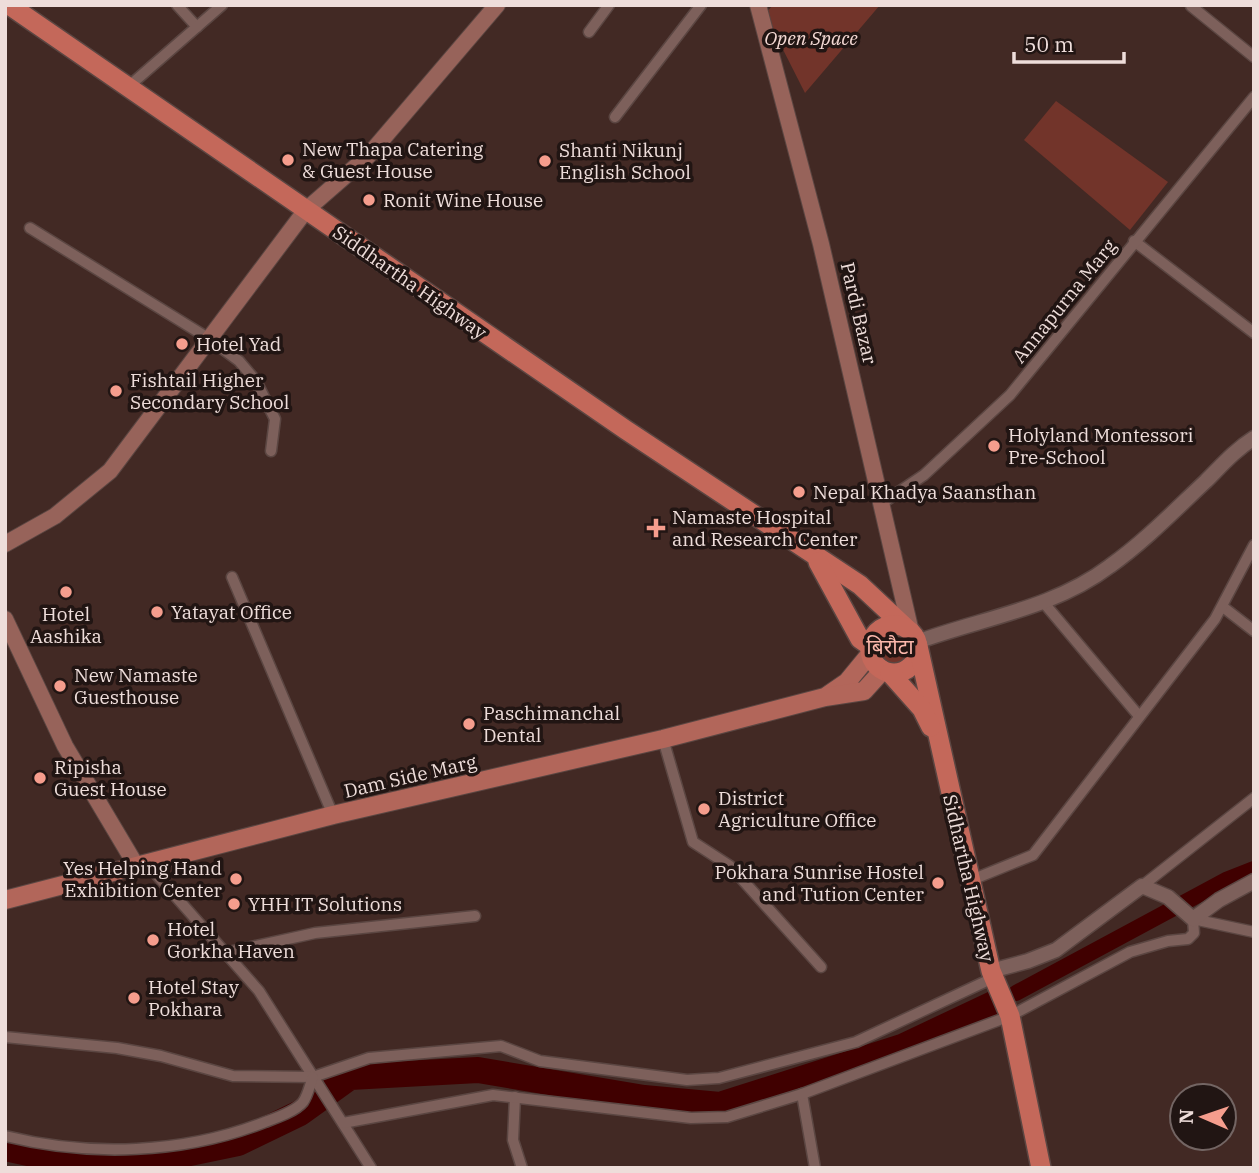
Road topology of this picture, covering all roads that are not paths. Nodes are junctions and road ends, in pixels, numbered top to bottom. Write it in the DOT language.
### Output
graph roads {
  1 [pos="9,5"];
  2 [pos="177,5"];
  3 [pos="222,5"];
  4 [pos="496,5"];
  5 [pos="609,5"];
  6 [pos="701,5"];
  7 [pos="758,5"];
  8 [pos="1191,6"];
  9 [pos="197,27"];
  10 [pos="589,32"];
  11 [pos="1254,57"];
  12 [pos="128,87"];
  13 [pos="1254,97"];
  14 [pos="615,117"];
  15 [pos="306,210"];
  16 [pos="30,228"];
  17 [pos="1134,242"];
  18 [pos="1254,333"];
  19 [pos="208,338"];
  20 [pos="1254,438"];
  21 [pos="271,451"];
  22 [pos="881,504"];
  23 [pos="5,544"];
  24 [pos="1254,545"];
  25 [pos="814,555"];
  26 [pos="232,577"];
  27 [pos="1044,603"];
  28 [pos="1223,607"];
  29 [pos="5,619"];
  30 [pos="1254,631"];
  31 [pos="913,637"];
  32 [pos="870,650"];
  33 [pos="886,672"];
  34 [pos="825,697"];
  35 [pos="1139,716"];
  36 [pos="936,737"];
  37 [pos="663,739"];
  38 [pos="1254,798"];
  39 [pos="333,816"];
  40 [pos="142,865"];
  41 [pos="969,881"];
  42 [pos="1254,881"];
  43 [pos="1142,887"];
  44 [pos="5,900"];
  45 [pos="475,916"];
  46 [pos="1193,919"];
  47 [pos="1254,932"];
  48 [pos="224,953"];
  49 [pos="821,967"];
  50 [pos="993,977"];
  51 [pos="1010,1016"];
  52 [pos="5,1037"];
  53 [pos="316,1081"];
  54 [pos="802,1094"];
  55 [pos="515,1097"];
  56 [pos="343,1123"];
  57 [pos="5,1136"];
  58 [pos="371,1168"];
  59 [pos="522,1168"];
  60 [pos="815,1168"];
  61 [pos="1041,1168"];
  1 -- 12 [label="highway, Siddhartha Highway"];
  2 -- 9 [label="street"];
  3 -- 9 [label="street"];
  4 -- 15 [label="main road"];
  5 -- 10 [label="street"];
  6 -- 14 [label="street"];
  7 -- 22 [label="main road, Pardi Bazar"];
  8 -- 11 [label="street"];
  9 -- 12 [label="street"];
  12 -- 15 [label="highway, Siddhartha Highway"];
  13 -- 17 [label="street, Annapurna Marg"];
  15 -- 19 [label="main road"];
  15 -- 25 [label="highway, Siddhartha Highway"];
  16 -- 19 [label="street"];
  17 -- 18 [label="street"];
  17 -- 22 [label="street, Annapurna Marg"];
  19 -- 21 [label="street"];
  19 -- 23 [label="main road"];
  20 -- 27 [label="street"];
  22 -- 31 [label="main road, Pardi Bazar"];
  24 -- 28 [label="street"];
  25 -- 31 [label="highway"];
  25 -- 32 [label="highway"];
  26 -- 39 [label="street"];
  27 -- 31 [label="street"];
  27 -- 35 [label="street"];
  28 -- 30 [label="street"];
  28 -- 35 [label="street"];
  29 -- 40 [label="main road"];
  31 -- 32 [label="highway"];
  31 -- 33 [label="highway"];
  31 -- 36 [label="highway, Sidhartha Highway"];
  32 -- 33 [label="highway"];
  32 -- 34 [label="main road"];
  33 -- 34 [label="main road, Dam Side Marg"];
  33 -- 36 [label="highway, Sidhartha Highway"];
  34 -- 37 [label="main road, Dam Side Marg"];
  35 -- 41 [label="street"];
  36 -- 41 [label="highway, Sidhartha Highway"];
  37 -- 39 [label="main road, Dam Side Marg"];
  37 -- 49 [label="street"];
  38 -- 43 [label="street"];
  39 -- 40 [label="main road, Dam Side Marg"];
  40 -- 44 [label="main road, Dam Side Marg"];
  40 -- 48 [label="street"];
  41 -- 50 [label="highway, Sidhartha Highway"];
  42 -- 46 [label="street"];
  43 -- 46 [label="street"];
  43 -- 50 [label="street"];
  45 -- 48 [label="street"];
  46 -- 47 [label="street"];
  46 -- 51 [label="street"];
  48 -- 53 [label="street"];
  50 -- 51 [label="highway, Sidhartha Highway"];
  50 -- 53 [label="street"];
  51 -- 54 [label="street"];
  51 -- 61 [label="highway"];
  52 -- 53 [label="street"];
  53 -- 56 [label="street"];
  53 -- 57 [label="street"];
  54 -- 55 [label="street"];
  54 -- 60 [label="street"];
  55 -- 56 [label="street"];
  55 -- 59 [label="street"];
  56 -- 58 [label="street"];
}
